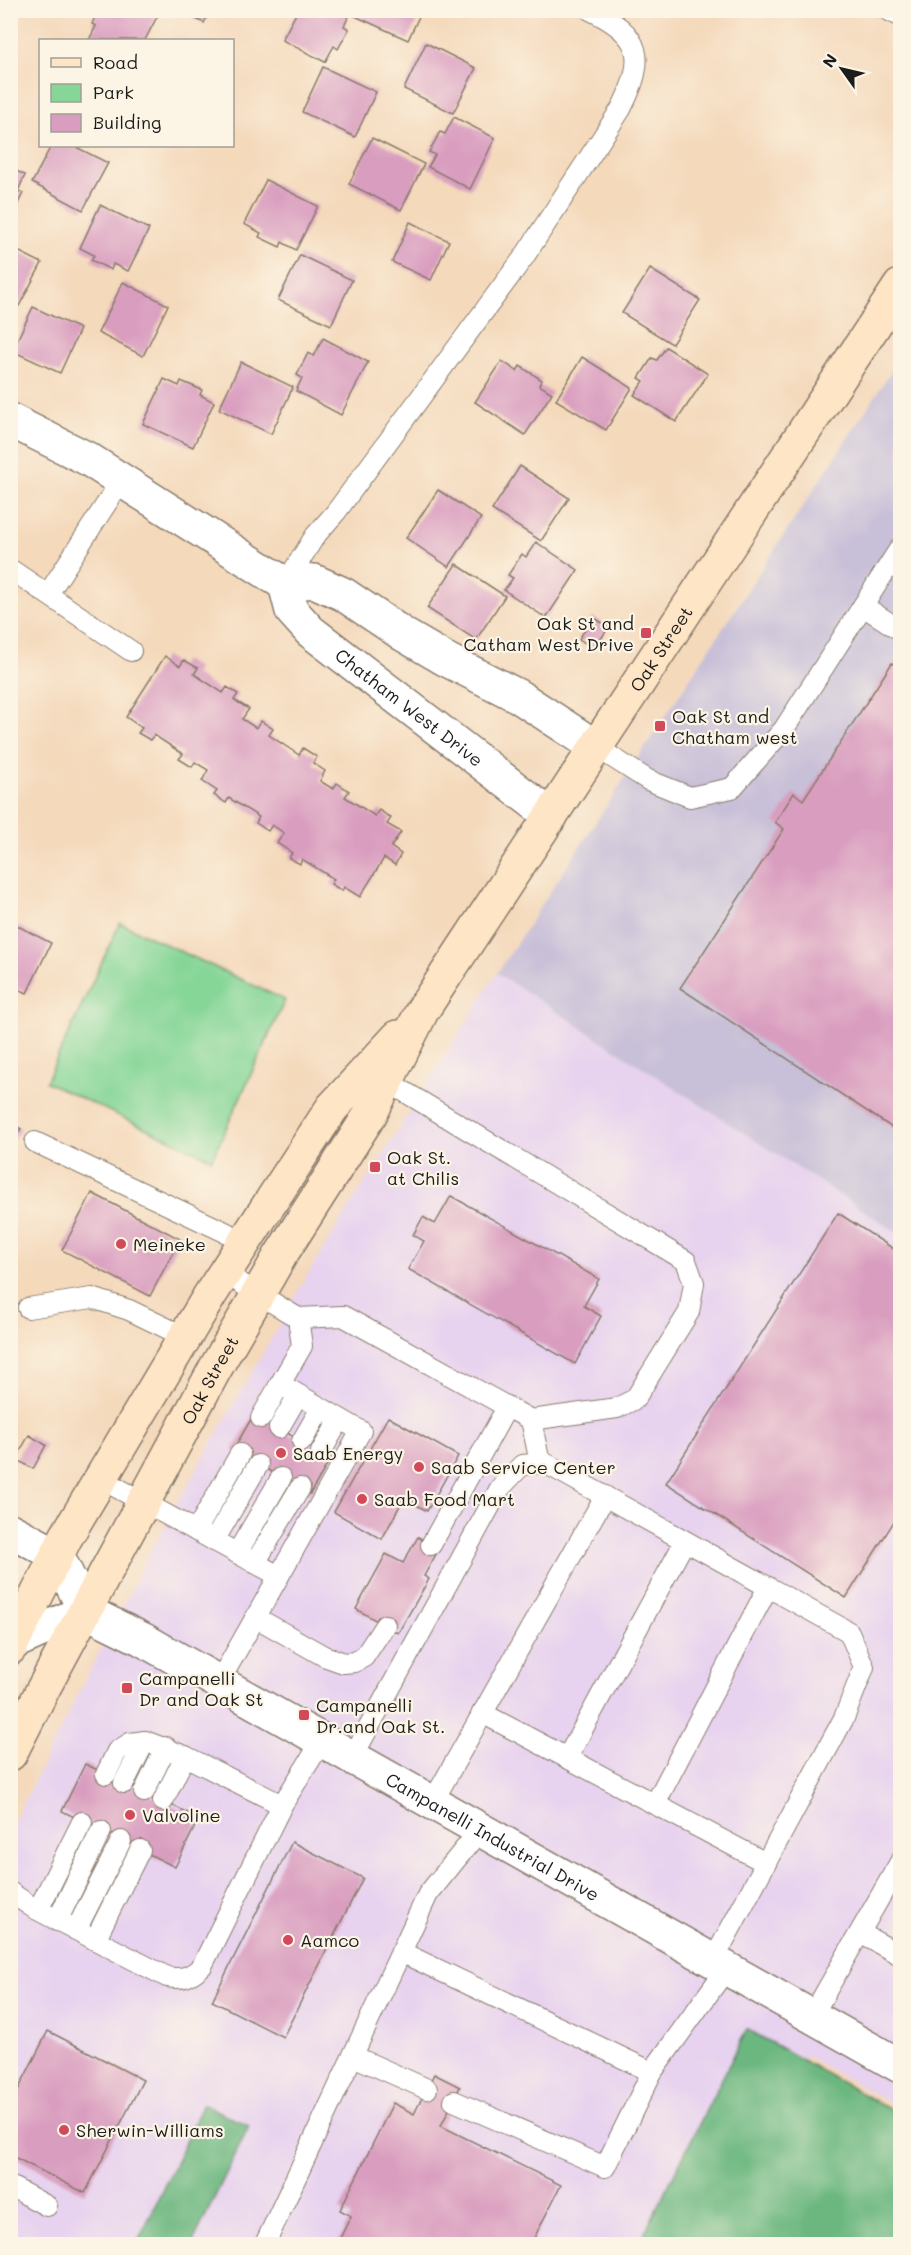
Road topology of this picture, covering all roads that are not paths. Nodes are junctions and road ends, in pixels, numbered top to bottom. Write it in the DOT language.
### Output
graph roads {
  1 [pos="590,10"];
  2 [pos="887,10"];
  3 [pos="900,16"];
  4 [pos="900,286"];
  5 [pos="10,420"];
  6 [pos="121,481"];
  7 [pos="900,548"];
  8 [pos="12,571"];
  9 [pos="285,584"];
  10 [pos="48,594"];
  11 [pos="863,606"];
  12 [pos="900,630"];
  13 [pos="131,651"];
  14 [pos="596,747"];
  15 [pos="551,816"];
  16 [pos="378,1075"];
  17 [pos="35,1142"];
  18 [pos="244,1241"];
  19 [pos="224,1273"];
  20 [pos="258,1294"];
  21 [pos="28,1308"];
  22 [pos="298,1318"];
  23 [pos="185,1337"];
  24 [pos="280,1384"];
  25 [pos="298,1395"];
  26 [pos="507,1407"];
  27 [pos="321,1408"];
  28 [pos="261,1418"];
  29 [pos="340,1419"];
  30 [pos="531,1420"];
  31 [pos="279,1428"];
  32 [pos="302,1441"];
  33 [pos="321,1452"];
  34 [pos="240,1454"];
  35 [pos="540,1463"];
  36 [pos="258,1465"];
  37 [pos="281,1478"];
  38 [pos="101,1479"];
  39 [pos="300,1488"];
  40 [pos="604,1496"];
  41 [pos="144,1502"];
  42 [pos="10,1530"];
  43 [pos="196,1531"];
  44 [pos="214,1540"];
  45 [pos="685,1541"];
  46 [pos="431,1545"];
  47 [pos="237,1553"];
  48 [pos="57,1555"];
  49 [pos="255,1563"];
  50 [pos="279,1576"];
  51 [pos="768,1587"];
  52 [pos="85,1611"];
  53 [pos="255,1617"];
  54 [pos="385,1625"];
  55 [pos="11,1646"];
  56 [pos="219,1682"];
  57 [pos="482,1713"];
  58 [pos="145,1741"];
  59 [pos="322,1741"];
  60 [pos="166,1747"];
  61 [pos="10,1754"];
  62 [pos="185,1756"];
  63 [pos="352,1758"];
  64 [pos="567,1758"];
  65 [pos="106,1774"];
  66 [pos="124,1783"];
  67 [pos="144,1792"];
  68 [pos="163,1801"];
  69 [pos="432,1803"];
  70 [pos="655,1804"];
  71 [pos="282,1805"];
  72 [pos="82,1822"];
  73 [pos="480,1830"];
  74 [pos="101,1832"];
  75 [pos="121,1841"];
  76 [pos="140,1850"];
  77 [pos="900,1862"];
  78 [pos="766,1863"];
  79 [pos="15,1894"];
  80 [pos="38,1910"];
  81 [pos="57,1920"];
  82 [pos="76,1930"];
  83 [pos="860,1933"];
  84 [pos="96,1940"];
  85 [pos="401,1952"];
  86 [pos="900,1955"];
  87 [pos="720,1965"];
  88 [pos="812,2016"];
  89 [pos="353,2055"];
  90 [pos="900,2066"];
  91 [pos="652,2072"];
  92 [pos="426,2089"];
  93 [pos="454,2101"];
  94 [pos="10,2186"];
  95 [pos="47,2206"];
  96 [pos="266,2244"];
  1 -- 9 [label="lane"];
  2 -- 3 [label="lane"];
  4 -- 14 [label="main road, Oak Street"];
  5 -- 6 [label="street"];
  6 -- 9 [label="street"];
  6 -- 10 [label="lane"];
  7 -- 11 [label="lane"];
  8 -- 10 [label="lane"];
  9 -- 14 [label="street"];
  9 -- 15 [label="street, Chatham West Drive"];
  10 -- 13 [label="lane"];
  11 -- 12 [label="lane"];
  11 -- 14 [label="lane"];
  14 -- 15 [label="main road, Oak Street"];
  15 -- 16 [label="main road, Oak Street"];
  16 -- 18 [label="main road, Oak Street"];
  16 -- 20 [label="main road, Oak Street"];
  16 -- 30 [label="lane"];
  17 -- 18 [label="lane"];
  18 -- 19 [label="main road, Oak Street"];
  19 -- 20 [label="lane"];
  19 -- 23 [label="main road, Oak Street"];
  20 -- 22 [label="lane"];
  20 -- 41 [label="main road, Oak Street"];
  21 -- 23 [label="lane"];
  22 -- 24 [label="lane"];
  22 -- 26 [label="lane"];
  23 -- 38 [label="main road, Oak Street"];
  24 -- 25 [label="lane"];
  24 -- 28 [label="lane"];
  25 -- 27 [label="lane"];
  25 -- 31 [label="lane"];
  26 -- 30 [label="lane"];
  26 -- 46 [label="lane"];
  27 -- 29 [label="lane"];
  27 -- 32 [label="lane"];
  29 -- 33 [label="lane"];
  29 -- 50 [label="lane"];
  30 -- 35 [label="lane"];
  34 -- 43 [label="lane"];
  35 -- 40 [label="lane"];
  35 -- 63 [label="lane"];
  36 -- 44 [label="lane"];
  37 -- 47 [label="lane"];
  38 -- 41 [label="lane"];
  38 -- 48 [label="main road, Oak Street"];
  39 -- 49 [label="lane"];
  40 -- 45 [label="lane"];
  40 -- 57 [label="lane"];
  41 -- 43 [label="lane"];
  41 -- 52 [label="main road, Oak Street"];
  42 -- 48 [label="street"];
  43 -- 44 [label="lane"];
  44 -- 47 [label="lane"];
  45 -- 51 [label="lane"];
  45 -- 64 [label="lane"];
  47 -- 49 [label="lane"];
  48 -- 52 [label="street"];
  48 -- 55 [label="main road, Oak Street"];
  49 -- 50 [label="lane"];
  50 -- 53 [label="lane"];
  51 -- 70 [label="lane"];
  51 -- 78 [label="lane"];
  52 -- 55 [label="street"];
  52 -- 56 [label="street, Campanelli Industrial Drive"];
  52 -- 61 [label="main road, Oak Street"];
  53 -- 54 [label="lane"];
  53 -- 56 [label="lane"];
  56 -- 59 [label="street, Campanelli Industrial Drive"];
  57 -- 64 [label="lane"];
  57 -- 69 [label="lane"];
  58 -- 60 [label="lane"];
  58 -- 65 [label="lane"];
  58 -- 66 [label="lane"];
  59 -- 63 [label="street, Campanelli Industrial Drive"];
  59 -- 71 [label="lane"];
  60 -- 62 [label="lane"];
  60 -- 67 [label="lane"];
  62 -- 68 [label="lane"];
  62 -- 71 [label="lane"];
  63 -- 69 [label="street, Campanelli Industrial Drive"];
  64 -- 70 [label="lane"];
  69 -- 73 [label="street, Campanelli Industrial Drive"];
  70 -- 78 [label="lane"];
  71 -- 84 [label="lane"];
  72 -- 80 [label="lane"];
  73 -- 85 [label="lane"];
  73 -- 87 [label="street, Campanelli Industrial Drive"];
  74 -- 81 [label="lane"];
  75 -- 82 [label="lane"];
  76 -- 84 [label="lane"];
  77 -- 83 [label="lane"];
  78 -- 87 [label="lane"];
  79 -- 80 [label="lane"];
  80 -- 81 [label="lane"];
  81 -- 82 [label="lane"];
  82 -- 84 [label="lane"];
  83 -- 86 [label="lane"];
  83 -- 88 [label="lane"];
  85 -- 89 [label="lane"];
  85 -- 91 [label="lane"];
  87 -- 88 [label="street, Campanelli Industrial Drive"];
  87 -- 91 [label="lane"];
  88 -- 90 [label="street, Campanelli Industrial Drive"];
  89 -- 92 [label="lane"];
  89 -- 96 [label="lane"];
  91 -- 93 [label="lane"];
  94 -- 95 [label="lane"];
}
